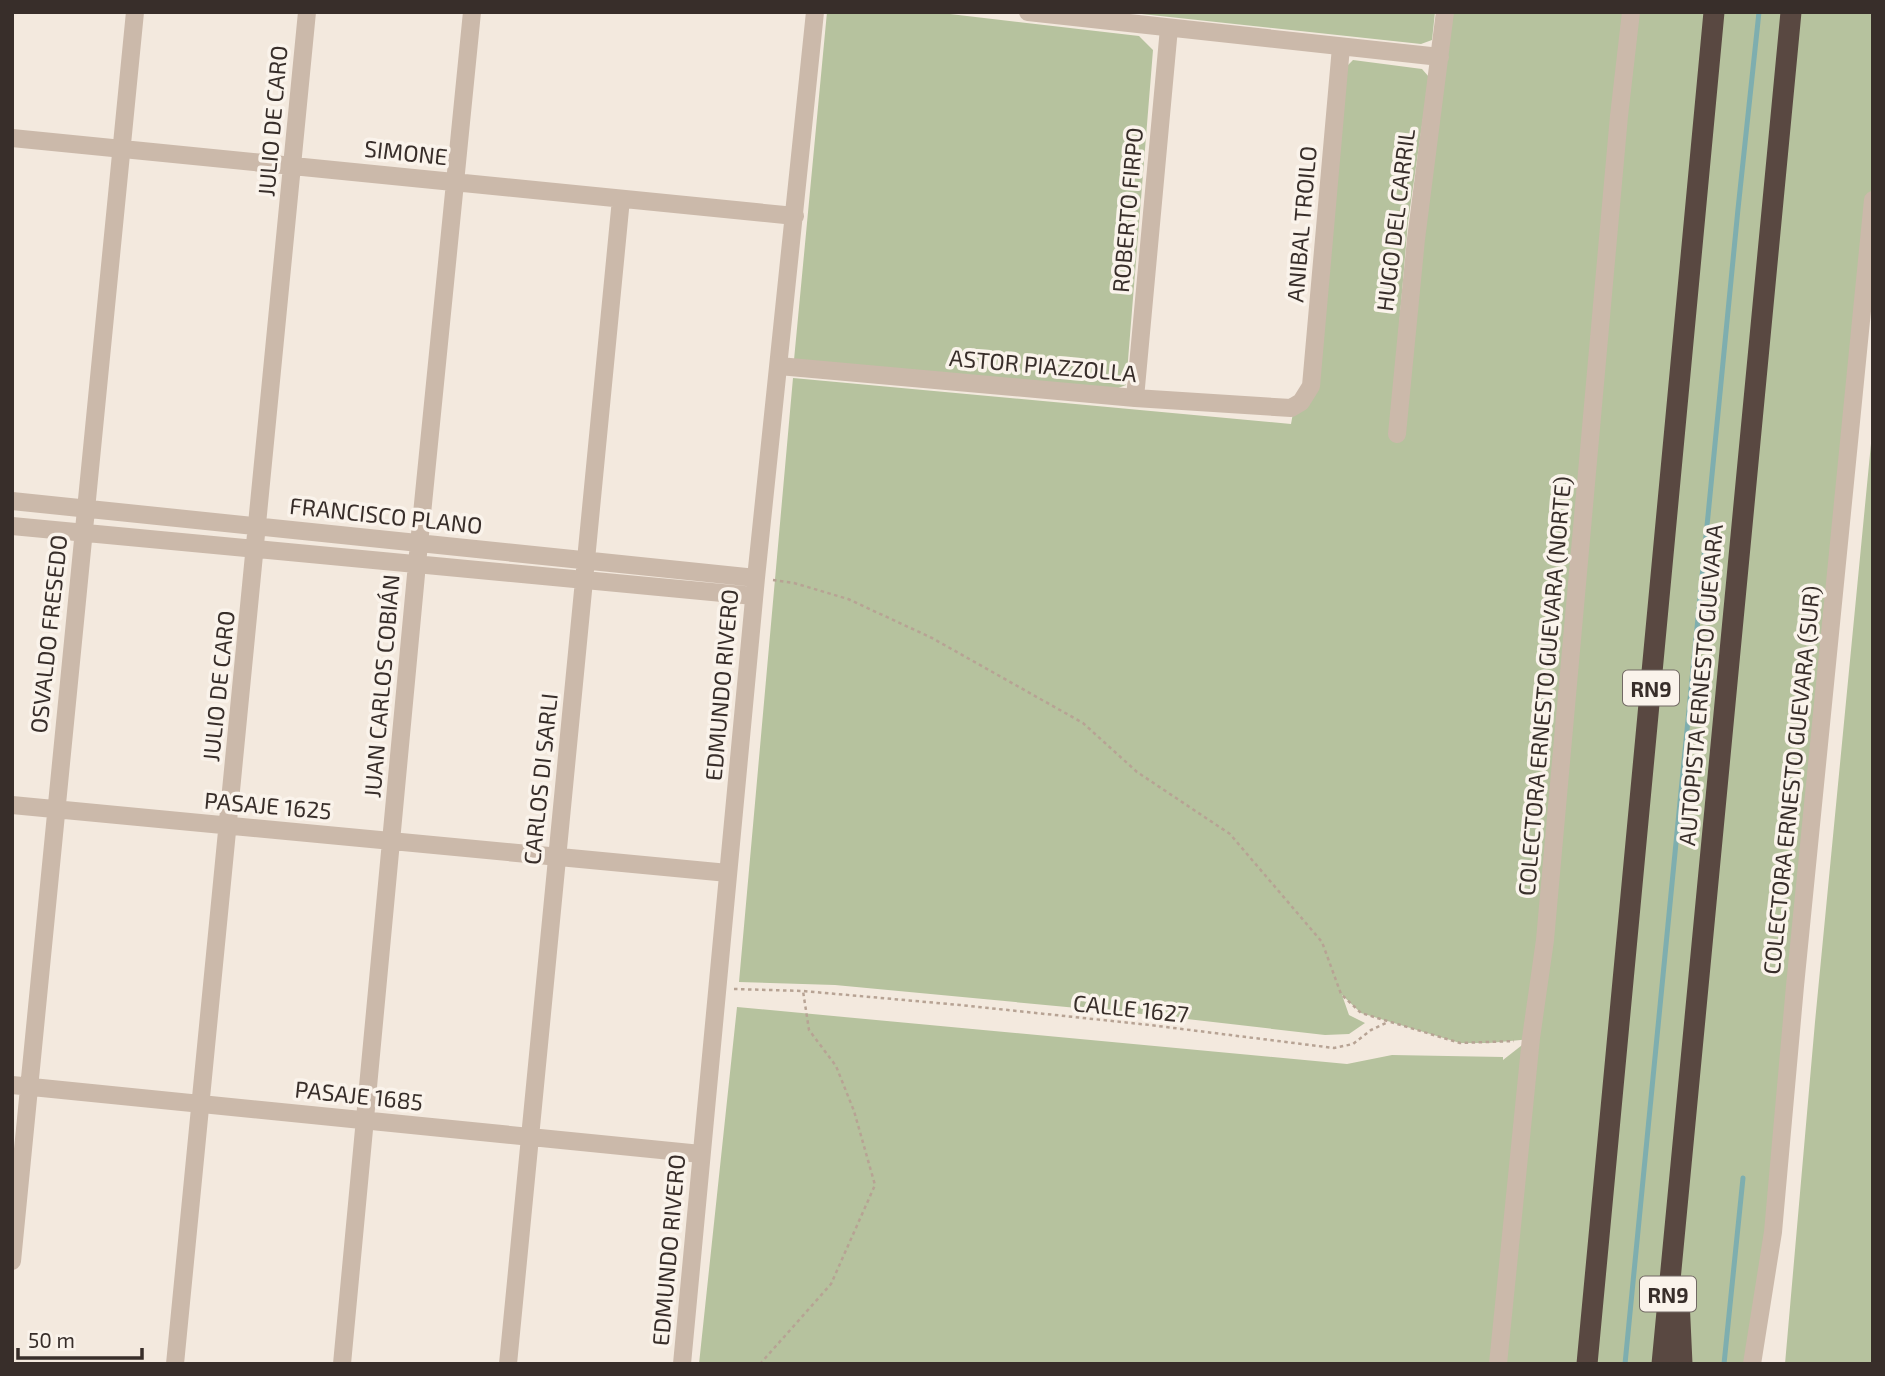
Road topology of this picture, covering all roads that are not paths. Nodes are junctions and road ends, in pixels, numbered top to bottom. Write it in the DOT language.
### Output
graph roads {
  1 [pos="135,12"];
  2 [pos="307,12"];
  3 [pos="472,12"];
  4 [pos="815,12"];
  5 [pos="1028,12"];
  6 [pos="1445,12"];
  7 [pos="1631,12"];
  8 [pos="1714,12"];
  9 [pos="1791,12"];
  10 [pos="1105,16"];
  11 [pos="1169,28"];
  12 [pos="1341,47"];
  13 [pos="1440,57"];
  14 [pos="12,138"];
  15 [pos="121,148"];
  16 [pos="292,166"];
  17 [pos="454,182"];
  18 [pos="621,199"];
  19 [pos="1873,200"];
  20 [pos="795,216"];
  21 [pos="779,366"];
  22 [pos="1135,398"];
  23 [pos="1301,402"];
  24 [pos="1396,434"];
  25 [pos="12,501"];
  26 [pos="85,509"];
  27 [pos="12,526"];
  28 [pos="258,526"];
  29 [pos="83,533"];
  30 [pos="419,543"];
  31 [pos="256,549"];
  32 [pos="585,560"];
  33 [pos="417,564"];
  34 [pos="756,578"];
  35 [pos="583,580"];
  36 [pos="754,596"];
  37 [pos="12,806"];
  38 [pos="56,809"];
  39 [pos="229,826"];
  40 [pos="391,841"];
  41 [pos="557,857"];
  42 [pos="728,873"];
  43 [pos="21,1086"];
  44 [pos="201,1104"];
  45 [pos="365,1120"];
  46 [pos="530,1137"];
  47 [pos="701,1154"];
  48 [pos="1675,1224"];
  49 [pos="12,1261"];
  50 [pos="175,1364"];
  51 [pos="342,1364"];
  52 [pos="508,1364"];
  53 [pos="682,1364"];
  54 [pos="1498,1364"];
  55 [pos="1587,1364"];
  56 [pos="1662,1364"];
  57 [pos="1682,1364"];
  58 [pos="1752,1364"];
  1 -- 15 [label="street, OSVALDO FRESEDO"];
  2 -- 16 [label="street, JULIO DE CARO"];
  3 -- 17 [label="street, JUAN CARLOS COBIÁN"];
  4 -- 20 [label="street, EDMUNDO RIVERO"];
  5 -- 10 [label="street"];
  6 -- 13 [label="street, HUGO DEL CARRIL"];
  7 -- 54 [label="street, COLECTORA ERNESTO GUEVARA (NORTE)"];
  8 -- 55 [label="highway, AUTOPISTA ERNESTO GUEVARA / RN9"];
  9 -- 48 [label="highway, AUTOPISTA ERNESTO GUEVARA / RN9"];
  10 -- 11 [label="street"];
  11 -- 12 [label="street"];
  11 -- 22 [label="street, ROBERTO FIRPO"];
  12 -- 13 [label="street"];
  12 -- 23 [label="street, ANIBAL TROILO"];
  13 -- 24 [label="street, HUGO DEL CARRIL"];
  14 -- 15 [label="street, SIMONE"];
  15 -- 16 [label="street, SIMONE"];
  15 -- 26 [label="street, OSVALDO FRESEDO"];
  16 -- 17 [label="street, SIMONE"];
  16 -- 28 [label="street, JULIO DE CARO"];
  17 -- 18 [label="street, SIMONE"];
  17 -- 30 [label="street, JUAN CARLOS COBIÁN"];
  18 -- 20 [label="street, SIMONE"];
  18 -- 32 [label="street, CARLOS DI SARLI"];
  19 -- 58 [label="street, COLECTORA ERNESTO GUEVARA (SUR)"];
  20 -- 21 [label="street, EDMUNDO RIVERO"];
  21 -- 22 [label="street, ASTOR PIAZZOLLA"];
  21 -- 34 [label="street, EDMUNDO RIVERO"];
  22 -- 23 [label="street, ASTOR PIAZZOLLA"];
  25 -- 26 [label="street, FRANCISCO PLANO"];
  26 -- 28 [label="street, FRANCISCO PLANO"];
  26 -- 29 [label="street, OSVALDO FRESEDO"];
  27 -- 29 [label="street, FRANCISCO PLANO"];
  28 -- 30 [label="street, FRANCISCO PLANO"];
  28 -- 31 [label="street, JULIO DE CARO"];
  29 -- 31 [label="street, FRANCISCO PLANO"];
  29 -- 38 [label="street, OSVALDO FRESEDO"];
  30 -- 32 [label="street, FRANCISCO PLANO"];
  30 -- 33 [label="street, JUAN CARLOS COBIÁN"];
  31 -- 33 [label="street, FRANCISCO PLANO"];
  31 -- 39 [label="street, JULIO DE CARO"];
  32 -- 34 [label="street, FRANCISCO PLANO"];
  32 -- 35 [label="street, CARLOS DI SARLI"];
  33 -- 35 [label="street, FRANCISCO PLANO"];
  33 -- 40 [label="street, JUAN CARLOS COBIÁN"];
  34 -- 36 [label="street, EDMUNDO RIVERO"];
  35 -- 36 [label="street, FRANCISCO PLANO"];
  35 -- 41 [label="street, CARLOS DI SARLI"];
  36 -- 42 [label="street, EDMUNDO RIVERO"];
  37 -- 38 [label="street, PASAJE 1625"];
  38 -- 39 [label="street, PASAJE 1625"];
  38 -- 43 [label="street, OSVALDO FRESEDO"];
  39 -- 40 [label="street, PASAJE 1625"];
  39 -- 44 [label="street, JULIO DE CARO"];
  40 -- 41 [label="street, PASAJE 1625"];
  40 -- 45 [label="street, JUAN CARLOS COBIÁN"];
  41 -- 42 [label="street, PASAJE 1625"];
  41 -- 46 [label="street, CARLOS DI SARLI"];
  42 -- 47 [label="street, EDMUNDO RIVERO"];
  43 -- 44 [label="street, PASAJE 1685"];
  43 -- 49 [label="street, OSVALDO FRESEDO"];
  44 -- 45 [label="street, PASAJE 1685"];
  44 -- 50 [label="street, JULIO DE CARO"];
  45 -- 46 [label="street, PASAJE 1685"];
  45 -- 51 [label="street, JUAN CARLOS COBIÁN"];
  46 -- 47 [label="street, PASAJE 1685"];
  46 -- 52 [label="street, CARLOS DI SARLI"];
  47 -- 53 [label="street, EDMUNDO RIVERO"];
  48 -- 56 [label="highway, AUTOPISTA ERNESTO GUEVARA / RN9"];
  48 -- 57 [label="highway"];
}
